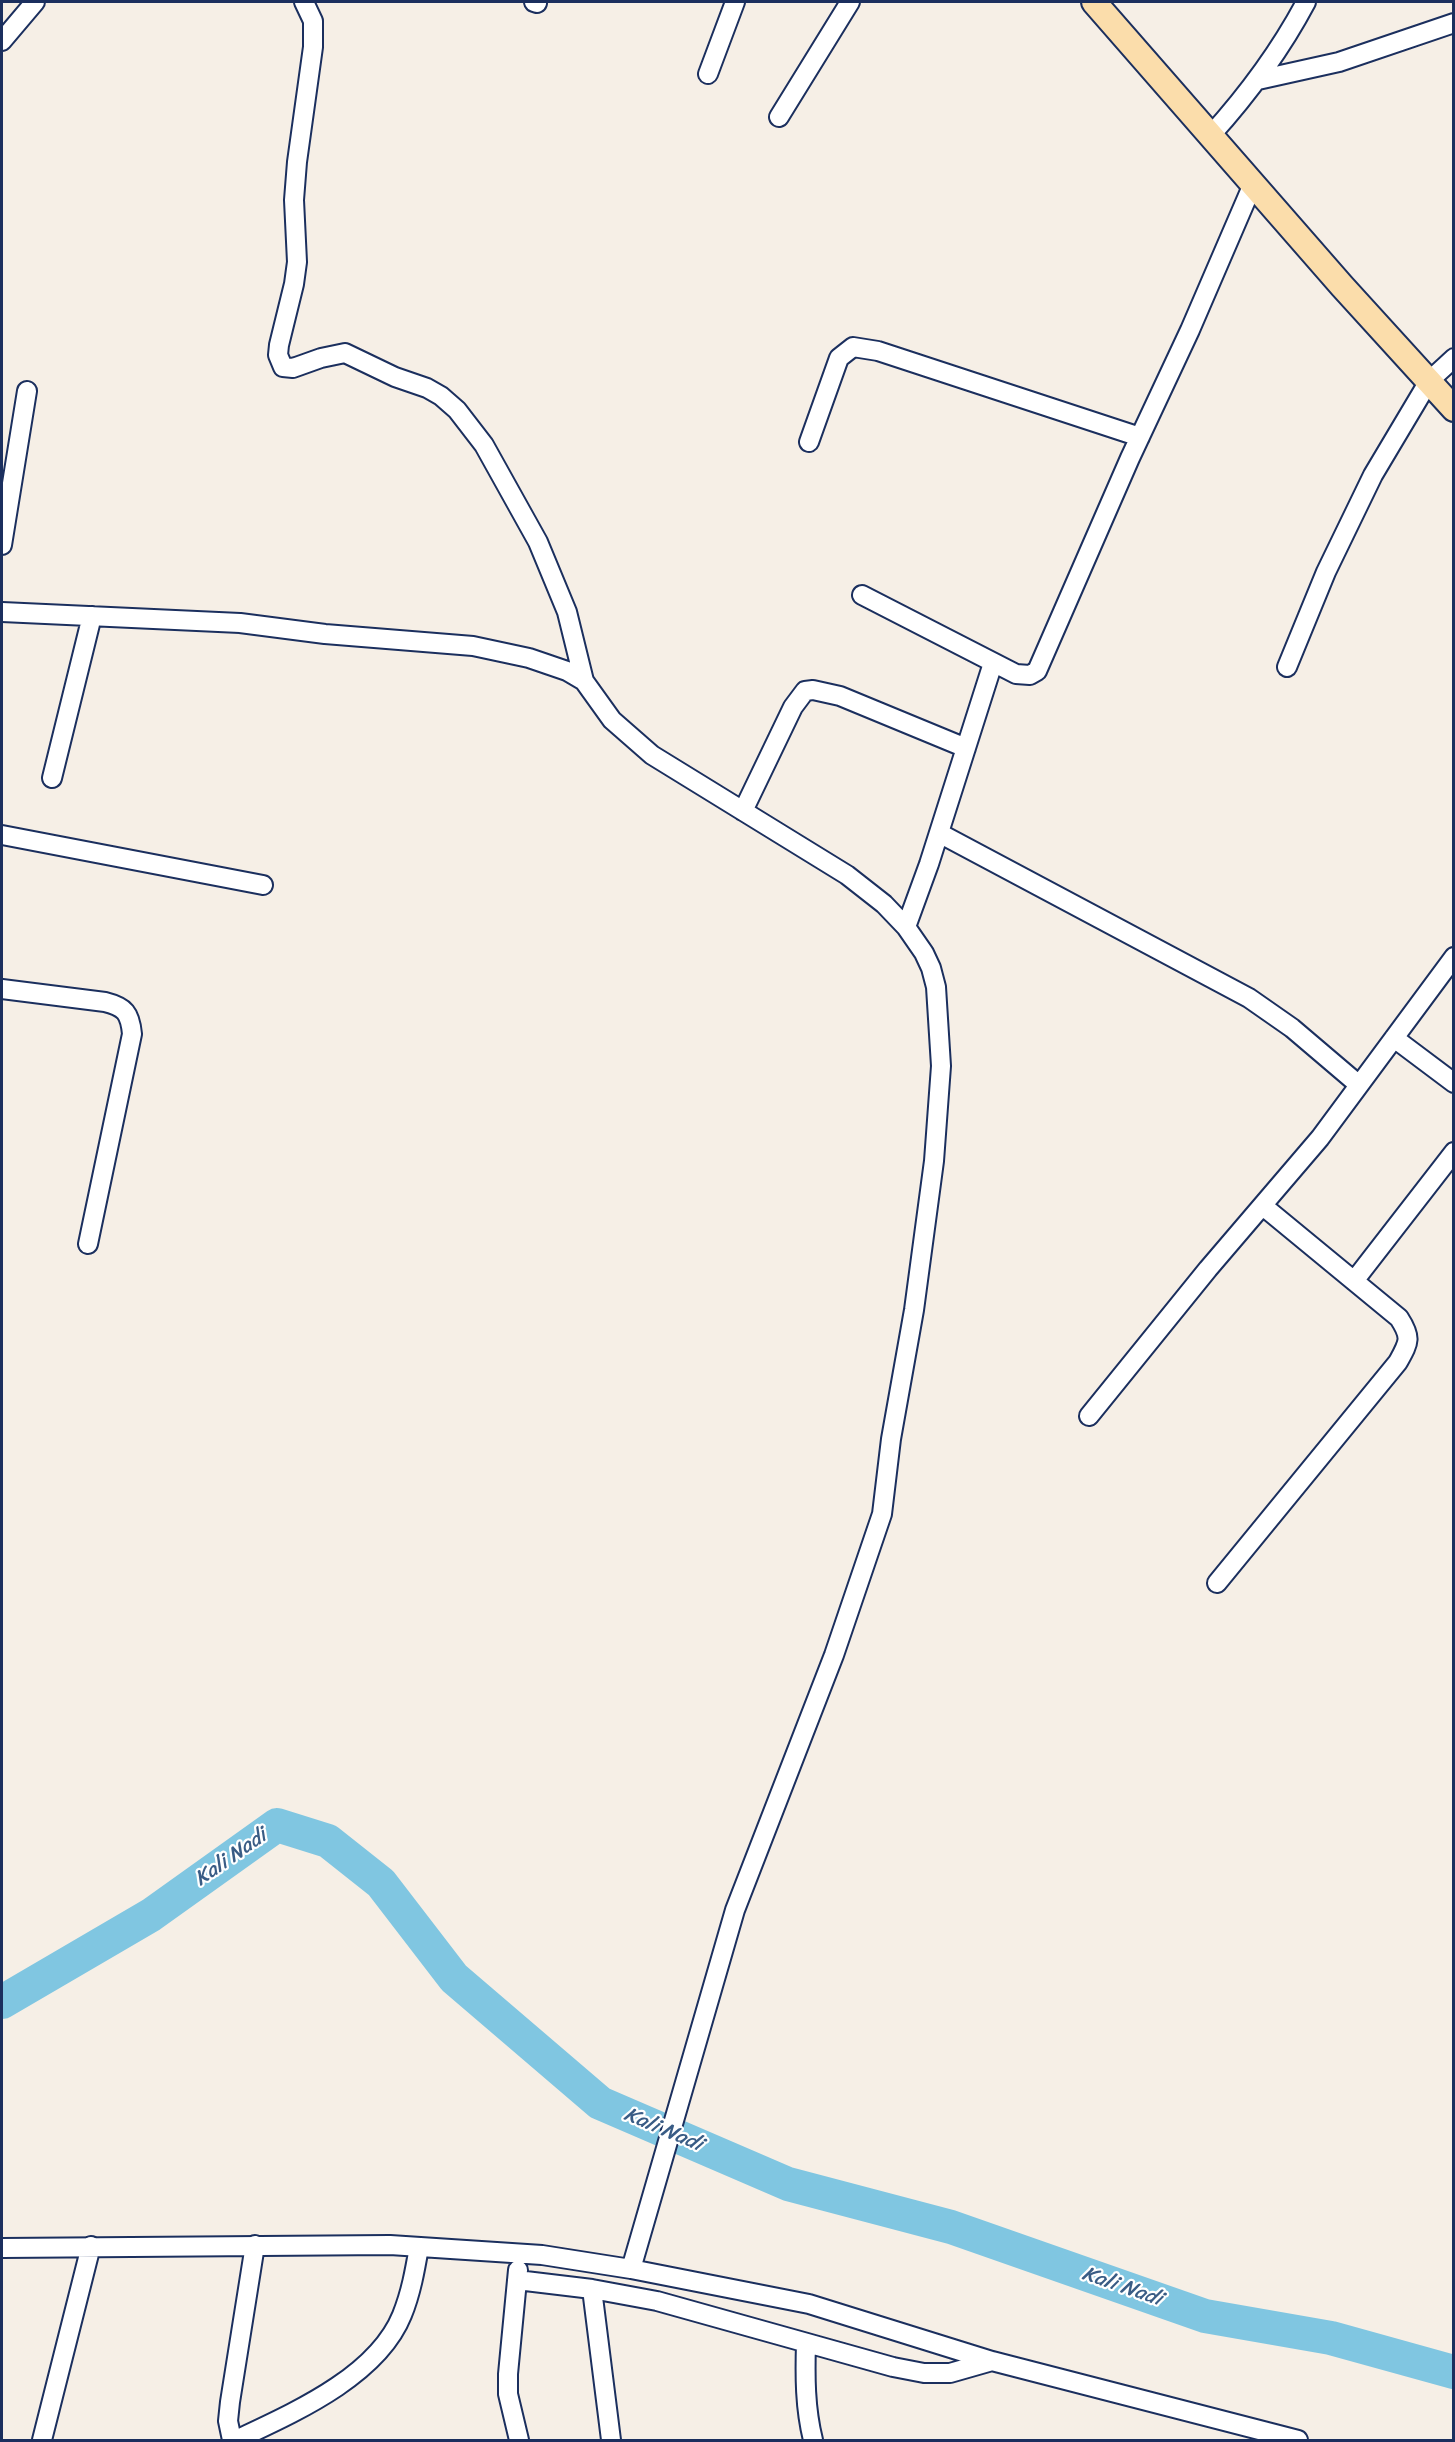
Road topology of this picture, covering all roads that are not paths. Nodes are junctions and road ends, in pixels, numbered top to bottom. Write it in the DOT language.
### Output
graph roads {
  1 [pos="35,2"];
  2 [pos="304,2"];
  3 [pos="735,2"];
  4 [pos="850,2"];
  5 [pos="1094,2"];
  6 [pos="1306,2"];
  7 [pos="1454,23"];
  8 [pos="2,41"];
  9 [pos="708,74"];
  10 [pos="1258,80"];
  11 [pos="779,117"];
  12 [pos="1210,135"];
  13 [pos="1253,184"];
  14 [pos="1454,358"];
  15 [pos="1429,381"];
  16 [pos="27,391"];
  17 [pos="1454,409"];
  18 [pos="1140,437"];
  19 [pos="809,442"];
  20 [pos="2,545"];
  21 [pos="862,596"];
  22 [pos="2,612"];
  23 [pos="92,616"];
  24 [pos="993,663"];
  25 [pos="1287,667"];
  26 [pos="584,681"];
  27 [pos="966,748"];
  28 [pos="52,778"];
  29 [pos="742,811"];
  30 [pos="939,833"];
  31 [pos="2,835"];
  32 [pos="263,885"];
  33 [pos="906,927"];
  34 [pos="1454,957"];
  35 [pos="2,989"];
  36 [pos="1394,1038"];
  37 [pos="1454,1083"];
  38 [pos="1359,1085"];
  39 [pos="1454,1152"];
  40 [pos="1263,1206"];
  41 [pos="88,1244"];
  42 [pos="1354,1281"];
  43 [pos="1089,1416"];
  44 [pos="1217,1583"];
  45 [pos="255,2245"];
  46 [pos="91,2246"];
  47 [pos="419,2247"];
  48 [pos="2,2248"];
  49 [pos="519,2253"];
  50 [pos="631,2269"];
  51 [pos="517,2280"];
  52 [pos="592,2289"];
  53 [pos="806,2343"];
  54 [pos="992,2361"];
  55 [pos="42,2440"];
  56 [pos="234,2440"];
  57 [pos="519,2440"];
  58 [pos="611,2440"];
  59 [pos="813,2440"];
  60 [pos="1298,2440"];
  1 -- 8 [label="street"];
  2 -- 26 [label="street"];
  3 -- 9 [label="street"];
  4 -- 11 [label="street"];
  5 -- 12 [label="main road"];
  6 -- 10 [label="street"];
  7 -- 10 [label="street"];
  10 -- 12 [label="street"];
  12 -- 13 [label="main road"];
  13 -- 15 [label="main road"];
  13 -- 18 [label="street"];
  14 -- 15 [label="street"];
  15 -- 17 [label="main road"];
  15 -- 25 [label="street"];
  16 -- 20 [label="street"];
  18 -- 19 [label="street"];
  18 -- 24 [label="street"];
  21 -- 24 [label="street"];
  22 -- 23 [label="street"];
  23 -- 26 [label="street"];
  23 -- 28 [label="street"];
  24 -- 27 [label="street"];
  26 -- 29 [label="street"];
  27 -- 29 [label="street"];
  27 -- 30 [label="street"];
  29 -- 33 [label="street"];
  30 -- 33 [label="street"];
  30 -- 38 [label="street"];
  31 -- 32 [label="street"];
  33 -- 50 [label="street"];
  34 -- 36 [label="street"];
  35 -- 41 [label="street"];
  36 -- 37 [label="street"];
  36 -- 38 [label="street"];
  38 -- 40 [label="street"];
  39 -- 42 [label="street"];
  40 -- 42 [label="street"];
  40 -- 43 [label="street"];
  42 -- 44 [label="street"];
  45 -- 46 [label="street"];
  45 -- 47 [label="street"];
  45 -- 56 [label="street"];
  46 -- 48 [label="street"];
  46 -- 55 [label="street"];
  47 -- 49 [label="street"];
  47 -- 56 [label="street"];
  49 -- 50 [label="street"];
  49 -- 51 [label="street"];
  50 -- 54 [label="street"];
  51 -- 52 [label="street"];
  51 -- 57 [label="street"];
  52 -- 53 [label="street"];
  52 -- 58 [label="street"];
  53 -- 54 [label="street"];
  53 -- 59 [label="street"];
  54 -- 60 [label="street"];
}
